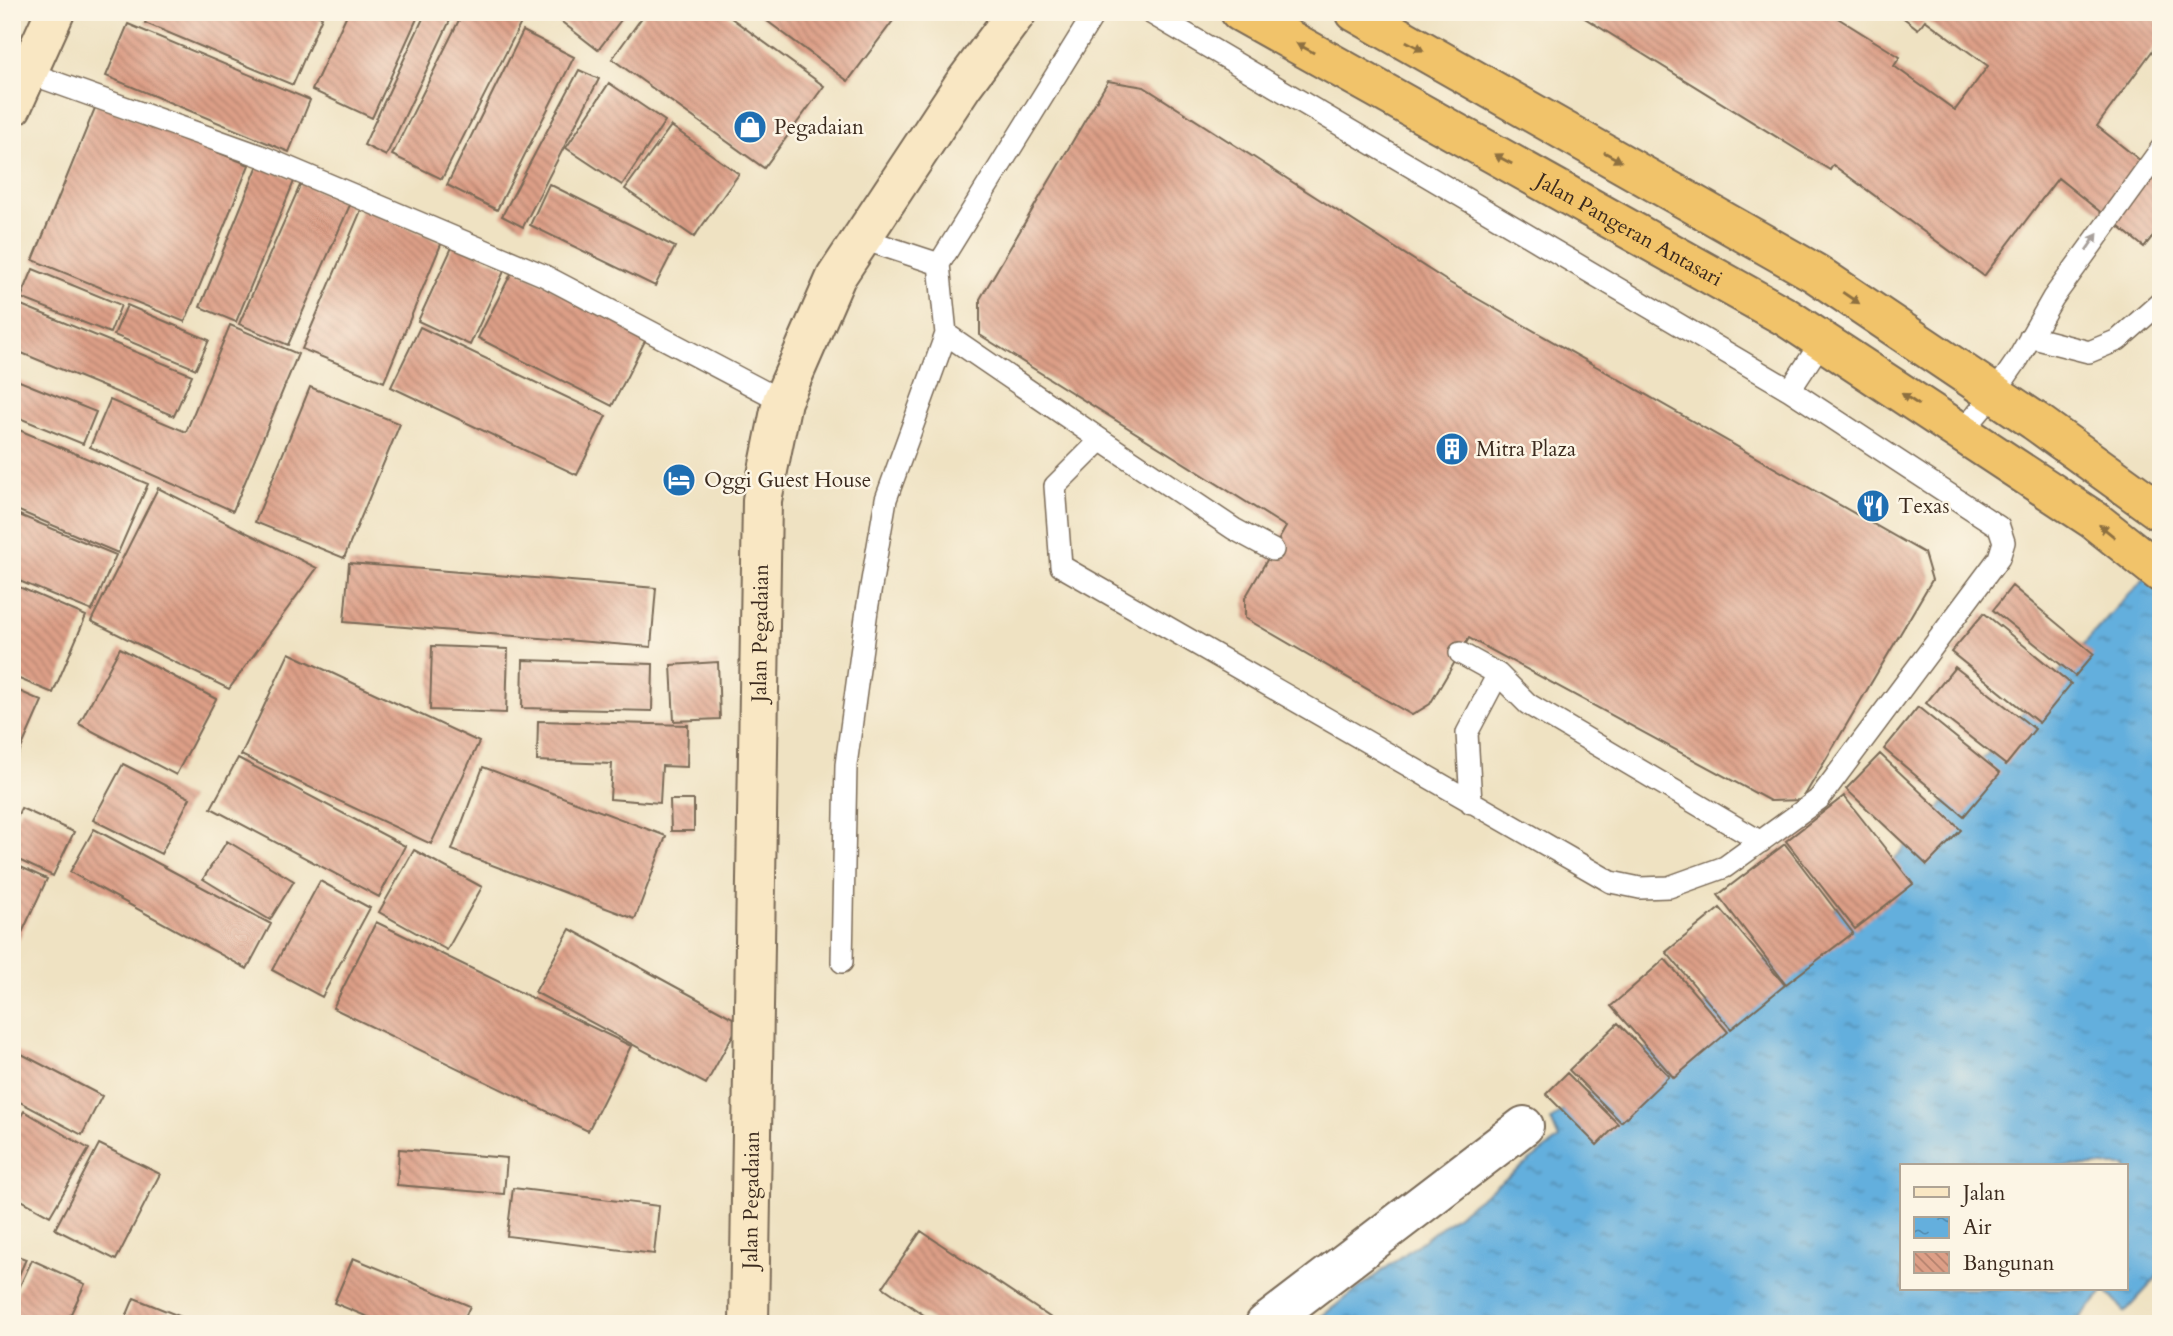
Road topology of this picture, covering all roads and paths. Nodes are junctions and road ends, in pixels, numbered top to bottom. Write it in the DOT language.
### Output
graph roads {
  1 [pos="55,12"];
  2 [pos="1017,12"];
  3 [pos="1095,12"];
  4 [pos="1149,12"];
  5 [pos="1240,12"];
  6 [pos="1355,12"];
  7 [pos="26,72"];
  8 [pos="12,107"];
  9 [pos="2161,149"];
  10 [pos="860,238"];
  11 [pos="939,264"];
  12 [pos="1815,274"];
  13 [pos="2161,302"];
  14 [pos="1786,317"];
  15 [pos="946,334"];
  16 [pos="2030,337"];
  17 [pos="1822,341"];
  18 [pos="1790,390"];
  19 [pos="1993,395"];
  20 [pos="782,401"];
  21 [pos="1962,432"];
  22 [pos="1101,440"];
  23 [pos="2161,512"];
  24 [pos="1273,550"];
  25 [pos="2161,573"];
  26 [pos="1460,653"];
  27 [pos="1498,674"];
  28 [pos="1471,803"];
  29 [pos="1761,842"];
  30 [pos="842,962"];
  31 [pos="1524,1126"];
  32 [pos="748,1324"];
  33 [pos="1265,1324"];
  1 -- 7 [label="street"];
  2 -- 10 [label="street, Jalan Pegadaian"];
  3 -- 11 [label="lane"];
  4 -- 18 [label="lane"];
  14 -- 5 [label="highway, Jalan Pangeran Antasari, one-way"];
  6 -- 12 [label="highway, one-way"];
  7 -- 8 [label="street"];
  7 -- 20 [label="lane"];
  16 -- 9 [label="lane, one-way"];
  10 -- 11 [label="lane"];
  10 -- 20 [label="street, Jalan Pegadaian"];
  11 -- 15 [label="lane"];
  12 -- 14 [label="highway"];
  12 -- 19 [label="highway, one-way"];
  13 -- 16 [label="lane"];
  14 -- 17 [label="highway, Jalan Pangeran Antasari"];
  15 -- 22 [label="lane"];
  15 -- 30 [label="lane"];
  16 -- 19 [label="lane"];
  17 -- 18 [label="lane"];
  21 -- 17 [label="highway, Jalan Pangeran Antasari, one-way"];
  18 -- 29 [label="lane"];
  19 -- 21 [label="lane"];
  19 -- 23 [label="highway"];
  20 -- 32 [label="street, Jalan Pegadaian"];
  25 -- 21 [label="highway, Jalan Pangeran Antasari, one-way"];
  22 -- 24 [label="lane"];
  22 -- 28 [label="lane"];
  26 -- 27 [label="lane"];
  27 -- 28 [label="lane"];
  27 -- 29 [label="lane"];
  28 -- 29 [label="lane"];
  31 -- 33 [label="street"];
}
